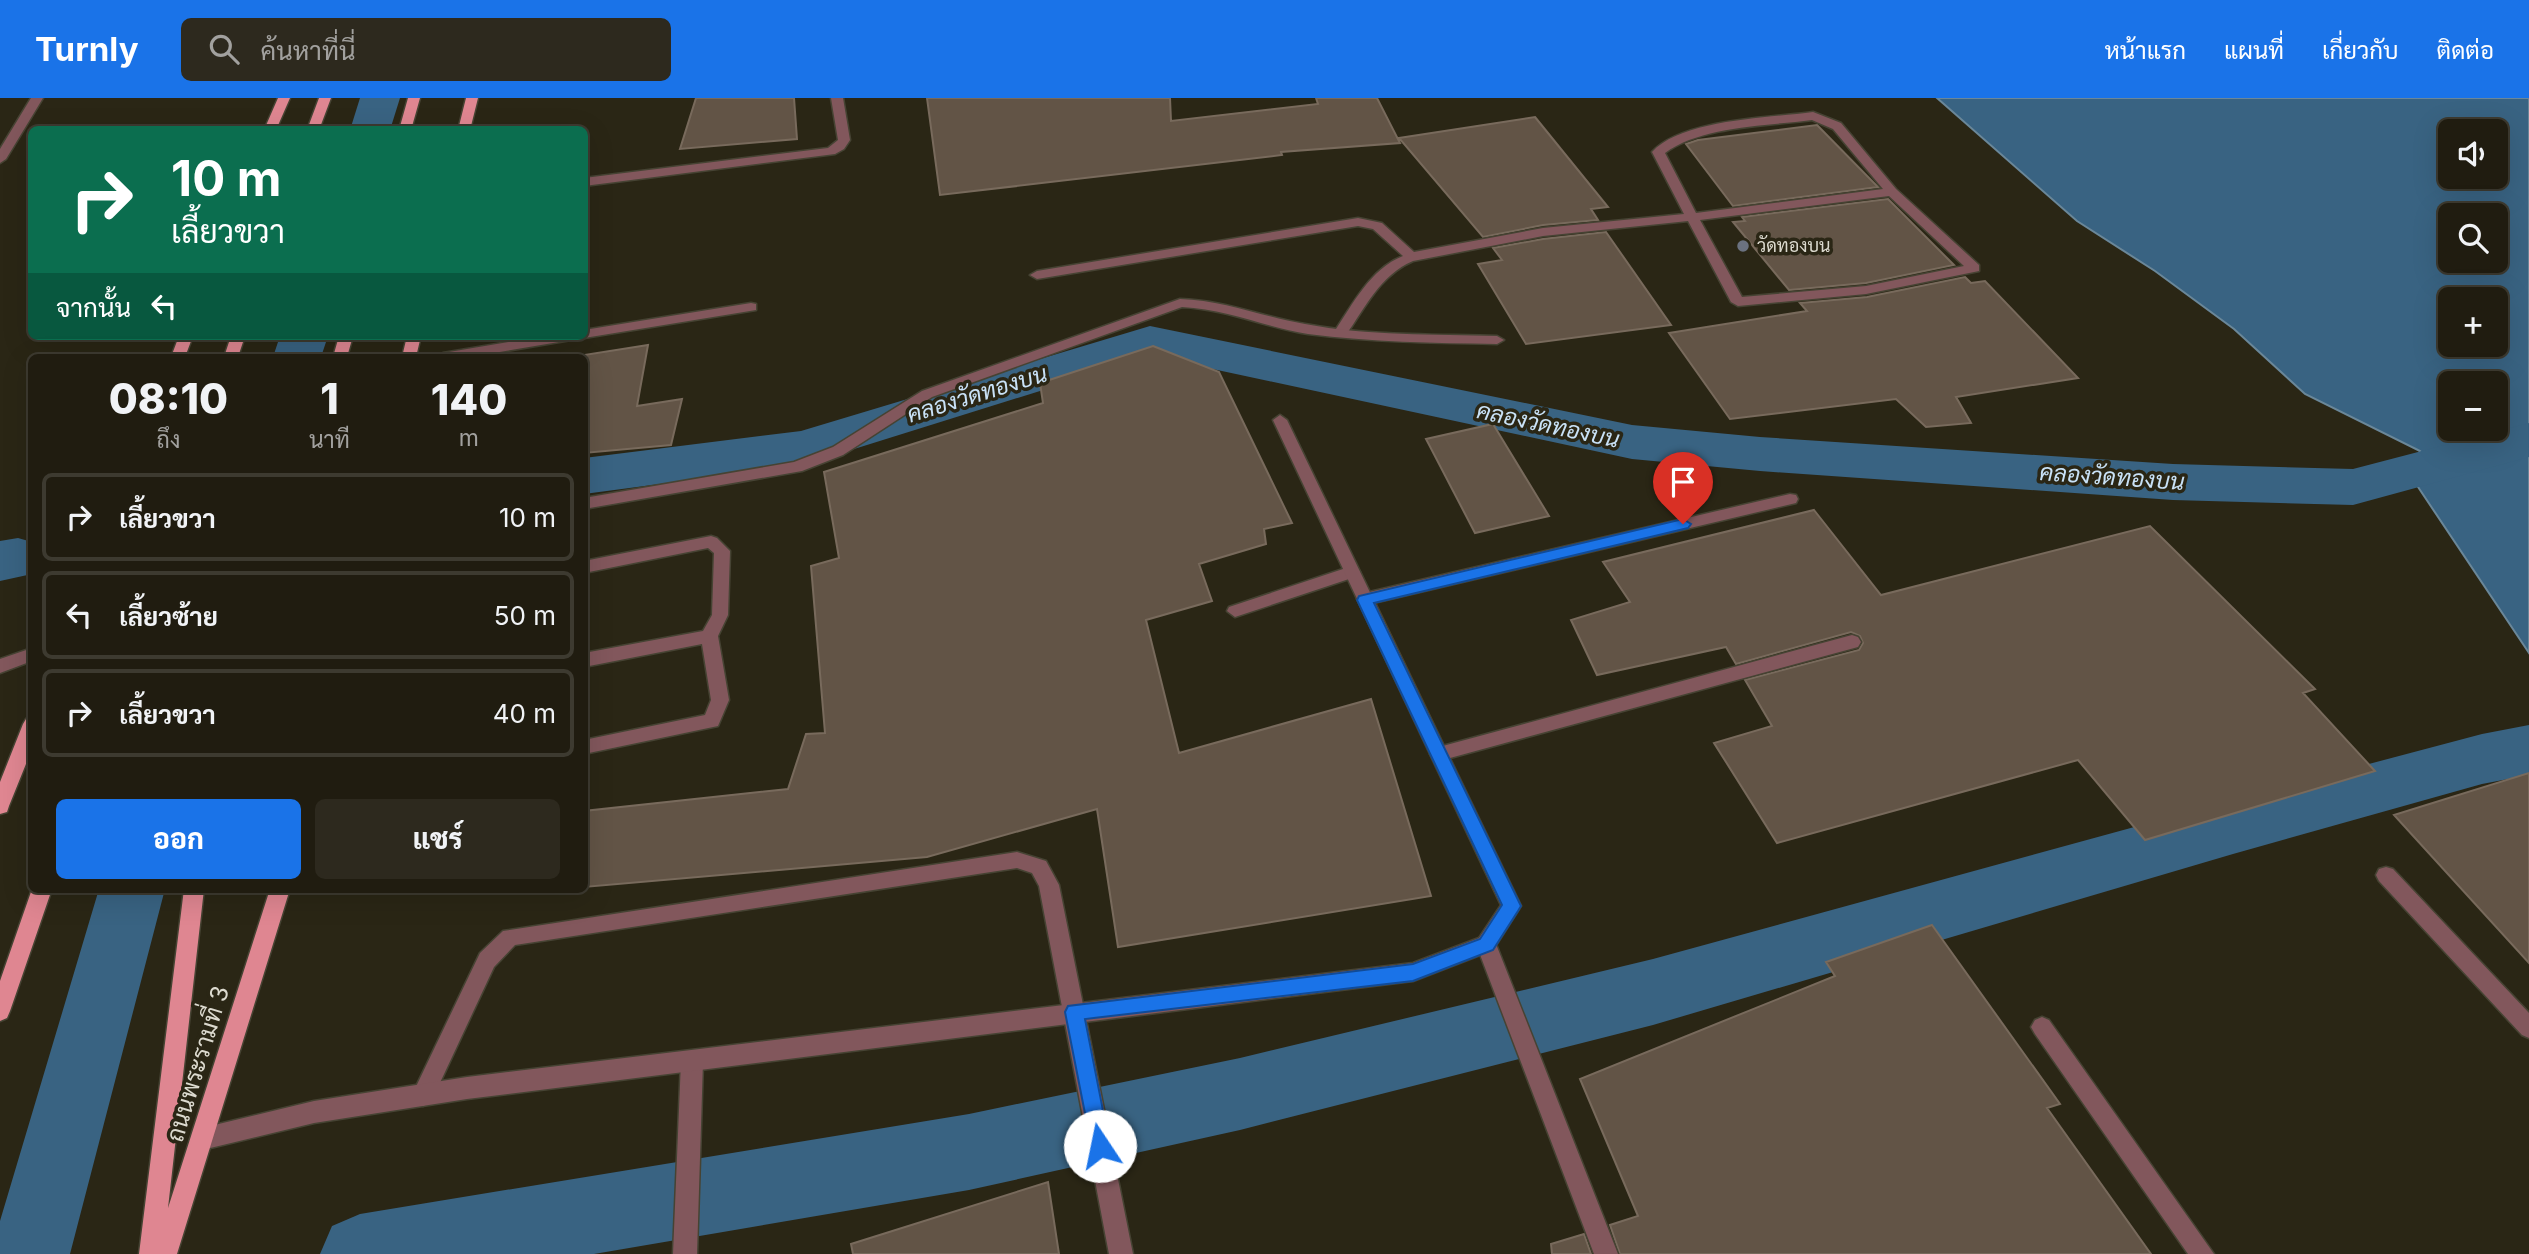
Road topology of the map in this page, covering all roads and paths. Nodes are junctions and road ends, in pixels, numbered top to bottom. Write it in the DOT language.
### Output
graph roads {
  1 [pos="37,98"];
  2 [pos="284,98"];
  3 [pos="325,98"];
  4 [pos="414,98"];
  5 [pos="472,98"];
  6 [pos="837,98"];
  7 [pos="272,126"];
  8 [pos="314,126"];
  9 [pos="406,126"];
  10 [pos="465,126"];
  11 [pos="0,159"];
  12 [pos="588,181"];
  13 [pos="1892,192"];
  14 [pos="1692,216"];
  15 [pos="1412,257"];
  16 [pos="1037,275"];
  17 [pos="751,307"];
  18 [pos="1341,332"];
  19 [pos="588,333"];
  20 [pos="547,340"];
  21 [pos="1497,340"];
  22 [pos="461,354"];
  23 [pos="1280,420"];
  24 [pos="1790,499"];
  25 [pos="588,503"];
  26 [pos="588,566"];
  27 [pos="1352,572"];
  28 [pos="1365,600"];
  29 [pos="1235,611"];
  30 [pos="709,636"];
  31 [pos="1852,642"];
  32 [pos="28,656"];
  33 [pos="588,659"];
  34 [pos="0,666"];
  35 [pos="28,734"];
  36 [pos="588,746"];
  37 [pos="1439,754"];
  38 [pos="0,806"];
  39 [pos="2386,875"];
  40 [pos="41,893"];
  41 [pos="194,893"];
  42 [pos="279,893"];
  43 [pos="1486,944"];
  44 [pos="0,1011"];
  45 [pos="1074,1012"];
  46 [pos="2042,1027"];
  47 [pos="2529,1028"];
  48 [pos="692,1061"];
  49 [pos="423,1095"];
  50 [pos="202,1139"];
  51 [pos="681,1253"];
  52 [pos="151,1254"];
  53 [pos="165,1254"];
  54 [pos="1121,1254"];
  55 [pos="1606,1254"];
  56 [pos="2202,1254"];
  1 -- 11 [label="street"];
  2 -- 7 [label="main road"];
  3 -- 8 [label="main road"];
  4 -- 9 [label="main road"];
  5 -- 10 [label="main road"];
  6 -- 12 [label="street"];
  13 -- 14 [label="street"];
  13 -- 14 [label="street"];
  13 -- 14 [label="street"];
  14 -- 15 [label="street"];
  15 -- 16 [label="street"];
  15 -- 18 [label="street"];
  17 -- 19 [label="street"];
  18 -- 21 [label="street"];
  18 -- 25 [label="street"];
  20 -- 22 [label="street"];
  23 -- 27 [label="street"];
  24 -- 28 [label="street"];
  26 -- 30 [label="street"];
  27 -- 28 [label="street"];
  27 -- 29 [label="street"];
  28 -- 37 [label="street"];
  30 -- 33 [label="street"];
  30 -- 36 [label="street"];
  31 -- 37 [label="street"];
  32 -- 34 [label="street"];
  35 -- 38 [label="main road"];
  37 -- 43 [label="street"];
  39 -- 47 [label="street"];
  40 -- 44 [label="main road"];
  41 -- 52 [label="main road, ถนนพระรามที่ 3"];
  42 -- 50 [label="main road, ถนนพระรามที่ 3"];
  43 -- 45 [label="street"];
  43 -- 55 [label="street"];
  45 -- 48 [label="street"];
  45 -- 49 [label="street"];
  45 -- 54 [label="street"];
  46 -- 56 [label="street"];
  48 -- 49 [label="street"];
  48 -- 51 [label="street"];
  49 -- 50 [label="street"];
  50 -- 53 [label="main road, ถนนพระรามที่ 3"];
}
